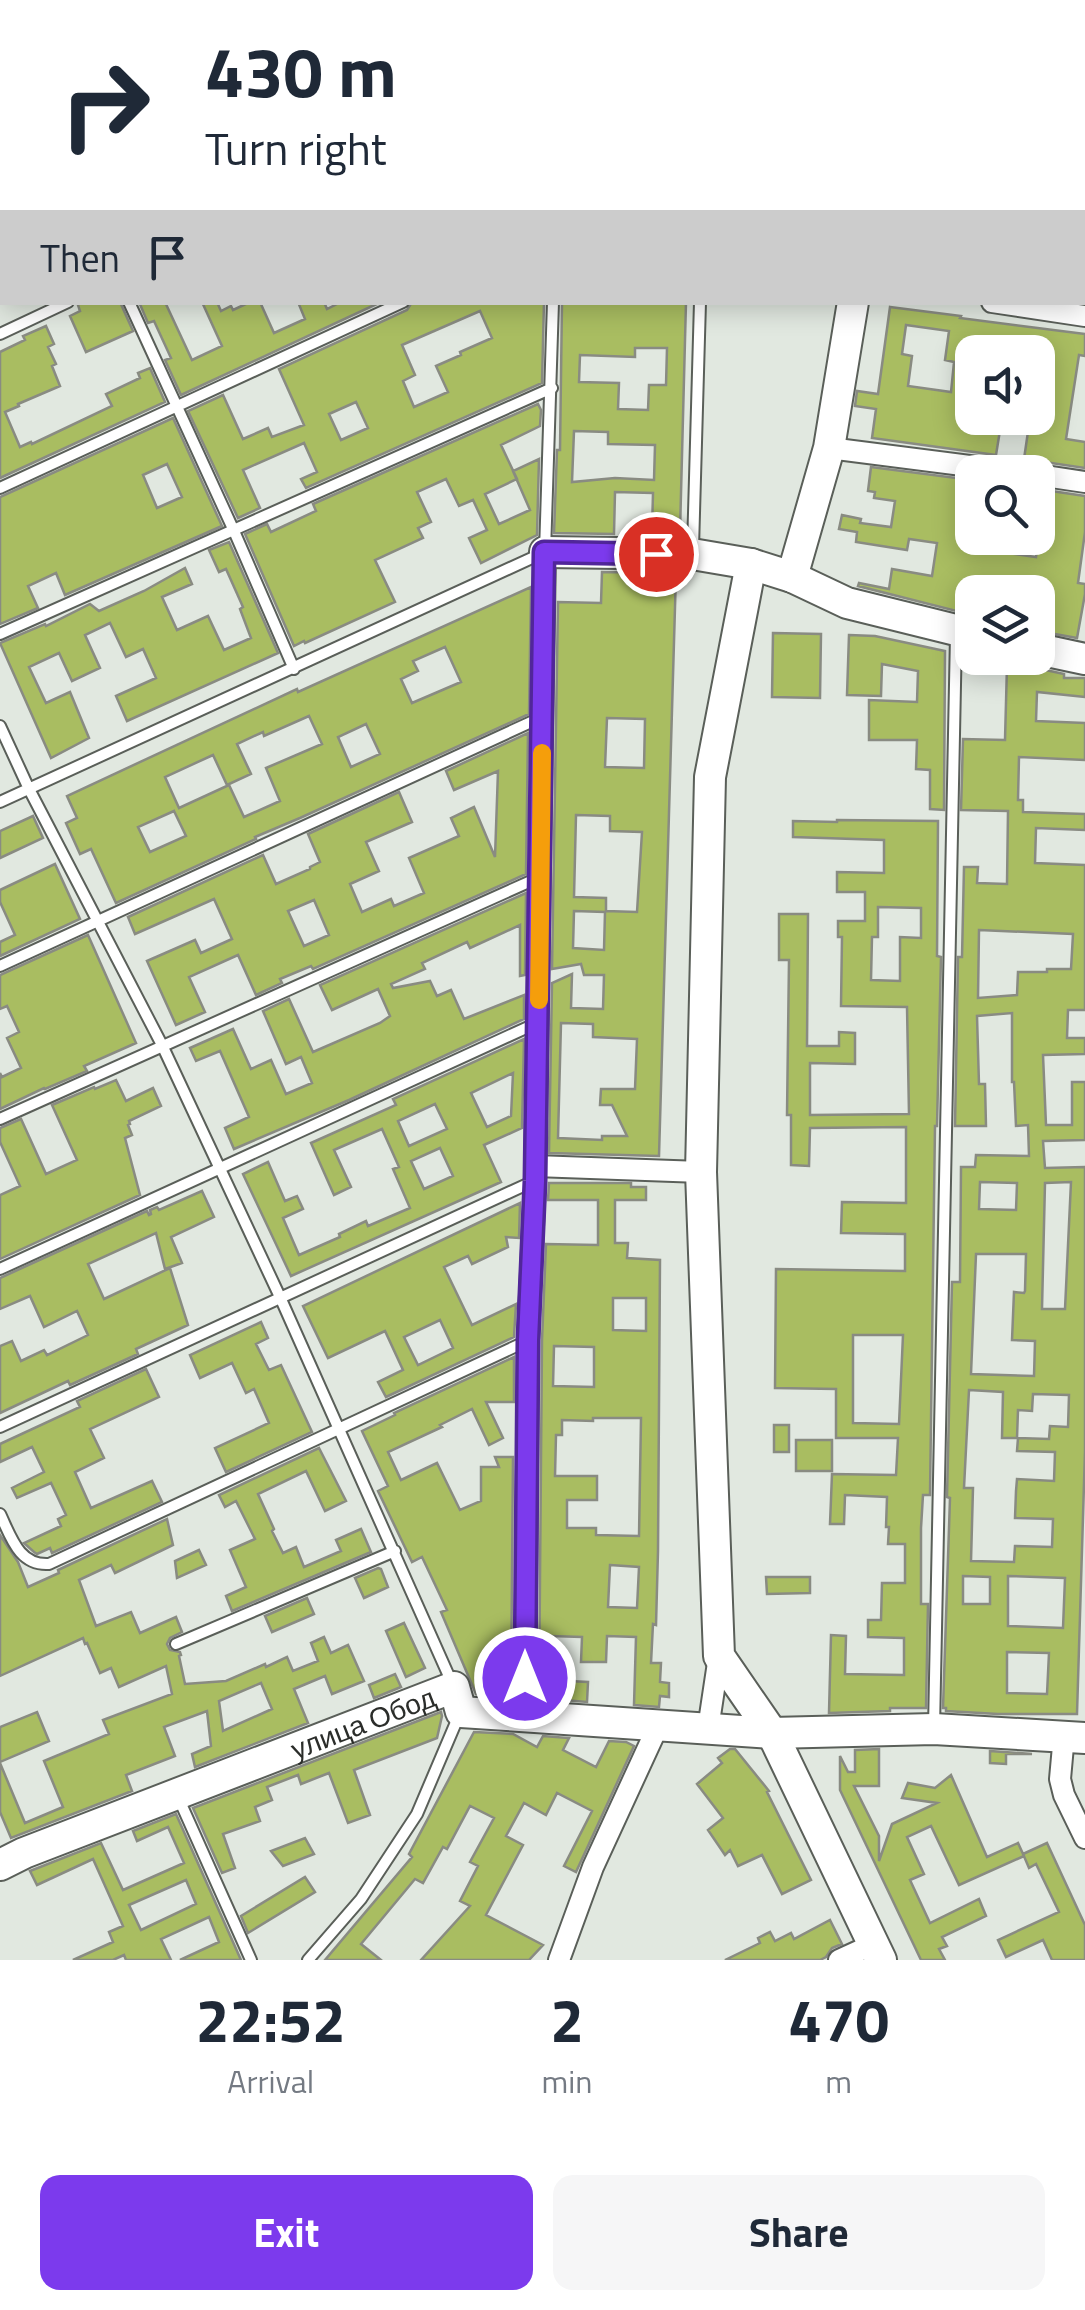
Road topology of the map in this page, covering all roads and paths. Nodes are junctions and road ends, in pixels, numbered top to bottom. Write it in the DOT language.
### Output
graph roads {
  1 [pos="62,305"];
  2 [pos="129,305"];
  3 [pos="397,305"];
  4 [pos="554,305"];
  5 [pos="700,305"];
  6 [pos="853,305"];
  7 [pos="1012,305"];
  8 [pos="1085,316"];
  9 [pos="0,334"];
  10 [pos="552,388"];
  11 [pos="178,406"];
  12 [pos="829,448"];
  13 [pos="955,464"];
  14 [pos="1055,478"];
  15 [pos="1085,482"];
  16 [pos="0,488"];
  17 [pos="234,531"];
  18 [pos="544,552"];
  19 [pos="692,554"];
  20 [pos="751,564"];
  21 [pos="792,577"];
  22 [pos="955,630"];
  23 [pos="0,634"];
  24 [pos="1055,653"];
  25 [pos="1085,660"];
  26 [pos="294,668"];
  27 [pos="963,675"];
  28 [pos="543,717"];
  29 [pos="0,726"];
  30 [pos="29,789"];
  31 [pos="0,802"];
  32 [pos="541,876"];
  33 [pos="99,920"];
  34 [pos="0,966"];
  35 [pos="538,1022"];
  36 [pos="162,1045"];
  37 [pos="0,1119"];
  38 [pos="220,1169"];
  39 [pos="702,1172"];
  40 [pos="535,1174"];
  41 [pos="0,1269"];
  42 [pos="280,1296"];
  43 [pos="528,1340"];
  44 [pos="0,1427"];
  45 [pos="337,1428"];
  46 [pos="0,1514"];
  47 [pos="395,1551"];
  48 [pos="176,1644"];
  49 [pos="719,1656"];
  50 [pos="457,1700"];
  51 [pos="525,1716"];
  52 [pos="658,1726"];
  53 [pos="708,1729"];
  54 [pos="934,1729"];
  55 [pos="772,1733"];
  56 [pos="1075,1737"];
  57 [pos="176,1792"];
  58 [pos="1085,1838"];
  59 [pos="0,1865"];
  60 [pos="877,1952"];
  61 [pos="251,1960"];
  62 [pos="308,1960"];
  63 [pos="559,1960"];
  64 [pos="839,1960"];
  1 -- 9 [label="lane"];
  2 -- 11 [label="lane"];
  3 -- 11 [label="lane"];
  4 -- 10 [label="lane"];
  5 -- 19 [label="lane"];
  6 -- 12 [label="street"];
  7 -- 8 [label="street"];
  10 -- 17 [label="lane"];
  10 -- 18 [label="lane"];
  11 -- 16 [label="lane"];
  11 -- 17 [label="lane"];
  12 -- 13 [label="street"];
  12 -- 21 [label="street"];
  14 -- 15 [label="street"];
  17 -- 23 [label="lane"];
  17 -- 26 [label="lane"];
  18 -- 19 [label="street"];
  18 -- 26 [label="lane"];
  18 -- 28 [label="street"];
  19 -- 20 [label="street"];
  20 -- 21 [label="street"];
  20 -- 39 [label="street"];
  21 -- 22 [label="street"];
  24 -- 25 [label="street"];
  26 -- 30 [label="lane"];
  27 -- 54 [label="lane"];
  28 -- 32 [label="street"];
  28 -- 33 [label="lane"];
  29 -- 30 [label="lane"];
  30 -- 31 [label="lane"];
  30 -- 33 [label="lane"];
  32 -- 35 [label="street"];
  32 -- 36 [label="lane"];
  33 -- 34 [label="lane"];
  33 -- 36 [label="lane"];
  35 -- 38 [label="lane"];
  35 -- 40 [label="street"];
  36 -- 37 [label="lane"];
  36 -- 38 [label="lane"];
  38 -- 41 [label="lane"];
  38 -- 42 [label="lane"];
  39 -- 40 [label="street"];
  39 -- 49 [label="street"];
  40 -- 42 [label="lane"];
  40 -- 43 [label="street"];
  42 -- 44 [label="lane"];
  42 -- 45 [label="lane"];
  43 -- 45 [label="lane"];
  43 -- 51 [label="street"];
  45 -- 46 [label="lane"];
  45 -- 47 [label="lane"];
  47 -- 48 [label="lane"];
  47 -- 50 [label="lane"];
  49 -- 53 [label="street"];
  49 -- 55 [label="street"];
  50 -- 51 [label="street, улица Обод"];
  50 -- 57 [label="street, улица Обод"];
  50 -- 62 [label="lane"];
  51 -- 52 [label="street, улица Обод"];
  52 -- 53 [label="street, улица Обод"];
  52 -- 63 [label="street"];
  53 -- 55 [label="street, улица Обод"];
  54 -- 55 [label="street, улица Обод"];
  54 -- 56 [label="street, улица Обод"];
  55 -- 60 [label="street"];
  56 -- 58 [label="street"];
  57 -- 59 [label="street, улица Обод"];
  57 -- 61 [label="lane"];
  60 -- 64 [label="street"];
}
